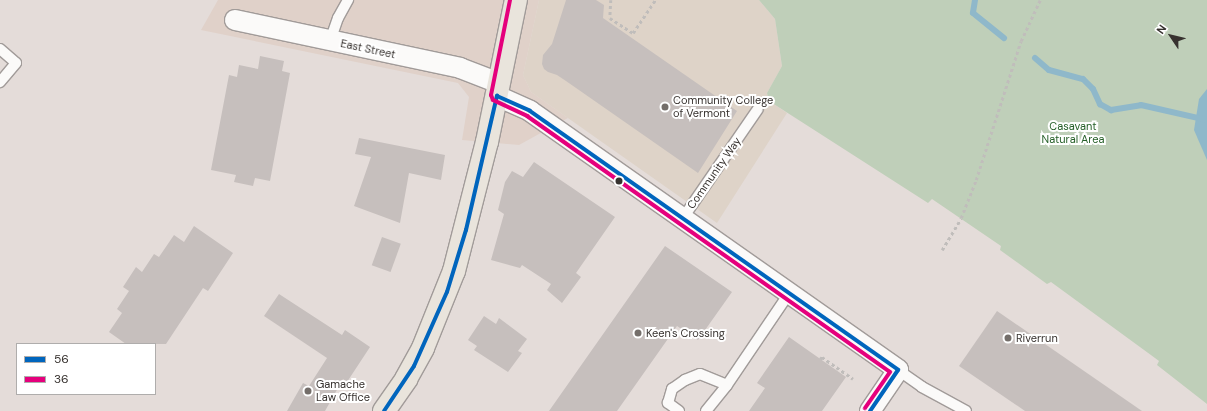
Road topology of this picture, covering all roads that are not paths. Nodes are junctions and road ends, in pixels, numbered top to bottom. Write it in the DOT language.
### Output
graph roads {
  1 [pos="348,0"];
  2 [pos="516,0"];
  3 [pos="235,20"];
  4 [pos="330,41"];
  5 [pos="0,49"];
  6 [pos="0,82"];
  7 [pos="498,89"];
  8 [pos="758,109"];
  9 [pos="683,218"];
  10 [pos="790,292"];
  11 [pos="898,370"];
  12 [pos="727,386"];
  13 [pos="384,411"];
  14 [pos="679,411"];
  15 [pos="706,411"];
  16 [pos="870,411"];
  17 [pos="966,411"];
  1 -- 4 [label="lane"];
  2 -- 7 [label="main road"];
  3 -- 4 [label="street, East Street"];
  4 -- 7 [label="street, East Street"];
  5 -- 6 [label="lane"];
  7 -- 9 [label="street, East Street"];
  7 -- 13 [label="main road"];
  8 -- 9 [label="lane, Community Way"];
  9 -- 10 [label="street, East Street"];
  10 -- 11 [label="street, East Street"];
  10 -- 12 [label="lane"];
  11 -- 16 [label="street"];
  11 -- 17 [label="lane"];
  12 -- 14 [label="lane"];
  12 -- 15 [label="lane"];
}
